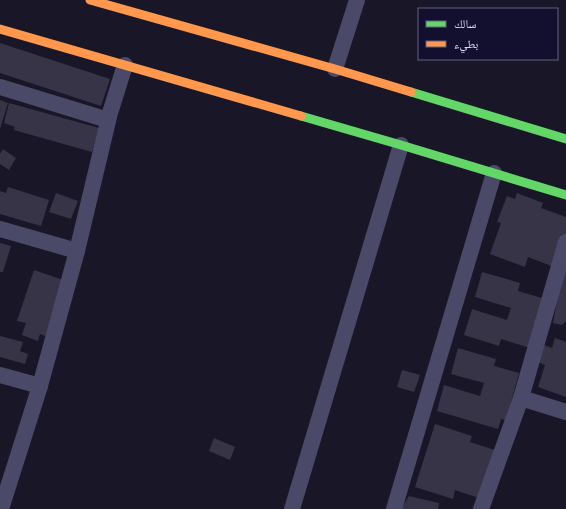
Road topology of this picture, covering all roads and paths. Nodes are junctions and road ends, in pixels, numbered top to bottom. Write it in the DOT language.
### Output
graph roads {
  1 [pos="90,0"];
  2 [pos="357,0"];
  3 [pos="0,28"];
  4 [pos="125,65"];
  5 [pos="334,69"];
  6 [pos="0,87"];
  7 [pos="108,120"];
  8 [pos="566,139"];
  9 [pos="401,145"];
  10 [pos="494,173"];
  11 [pos="566,195"];
  12 [pos="0,229"];
  13 [pos="566,242"];
  14 [pos="77,252"];
  15 [pos="0,375"];
  16 [pos="40,386"];
  17 [pos="521,398"];
  18 [pos="566,412"];
  19 [pos="1,509"];
  20 [pos="292,509"];
  21 [pos="394,509"];
  22 [pos="481,509"];
  1 -- 5 [label="street"];
  2 -- 5 [label="street"];
  3 -- 4 [label="street"];
  4 -- 7 [label="street"];
  4 -- 9 [label="street"];
  5 -- 8 [label="street"];
  6 -- 7 [label="street"];
  7 -- 14 [label="street"];
  9 -- 10 [label="street"];
  9 -- 20 [label="street"];
  10 -- 11 [label="street"];
  10 -- 21 [label="street"];
  12 -- 14 [label="street"];
  13 -- 17 [label="street"];
  14 -- 16 [label="street"];
  15 -- 16 [label="street"];
  16 -- 19 [label="street"];
  17 -- 18 [label="street"];
  17 -- 22 [label="street"];
}
